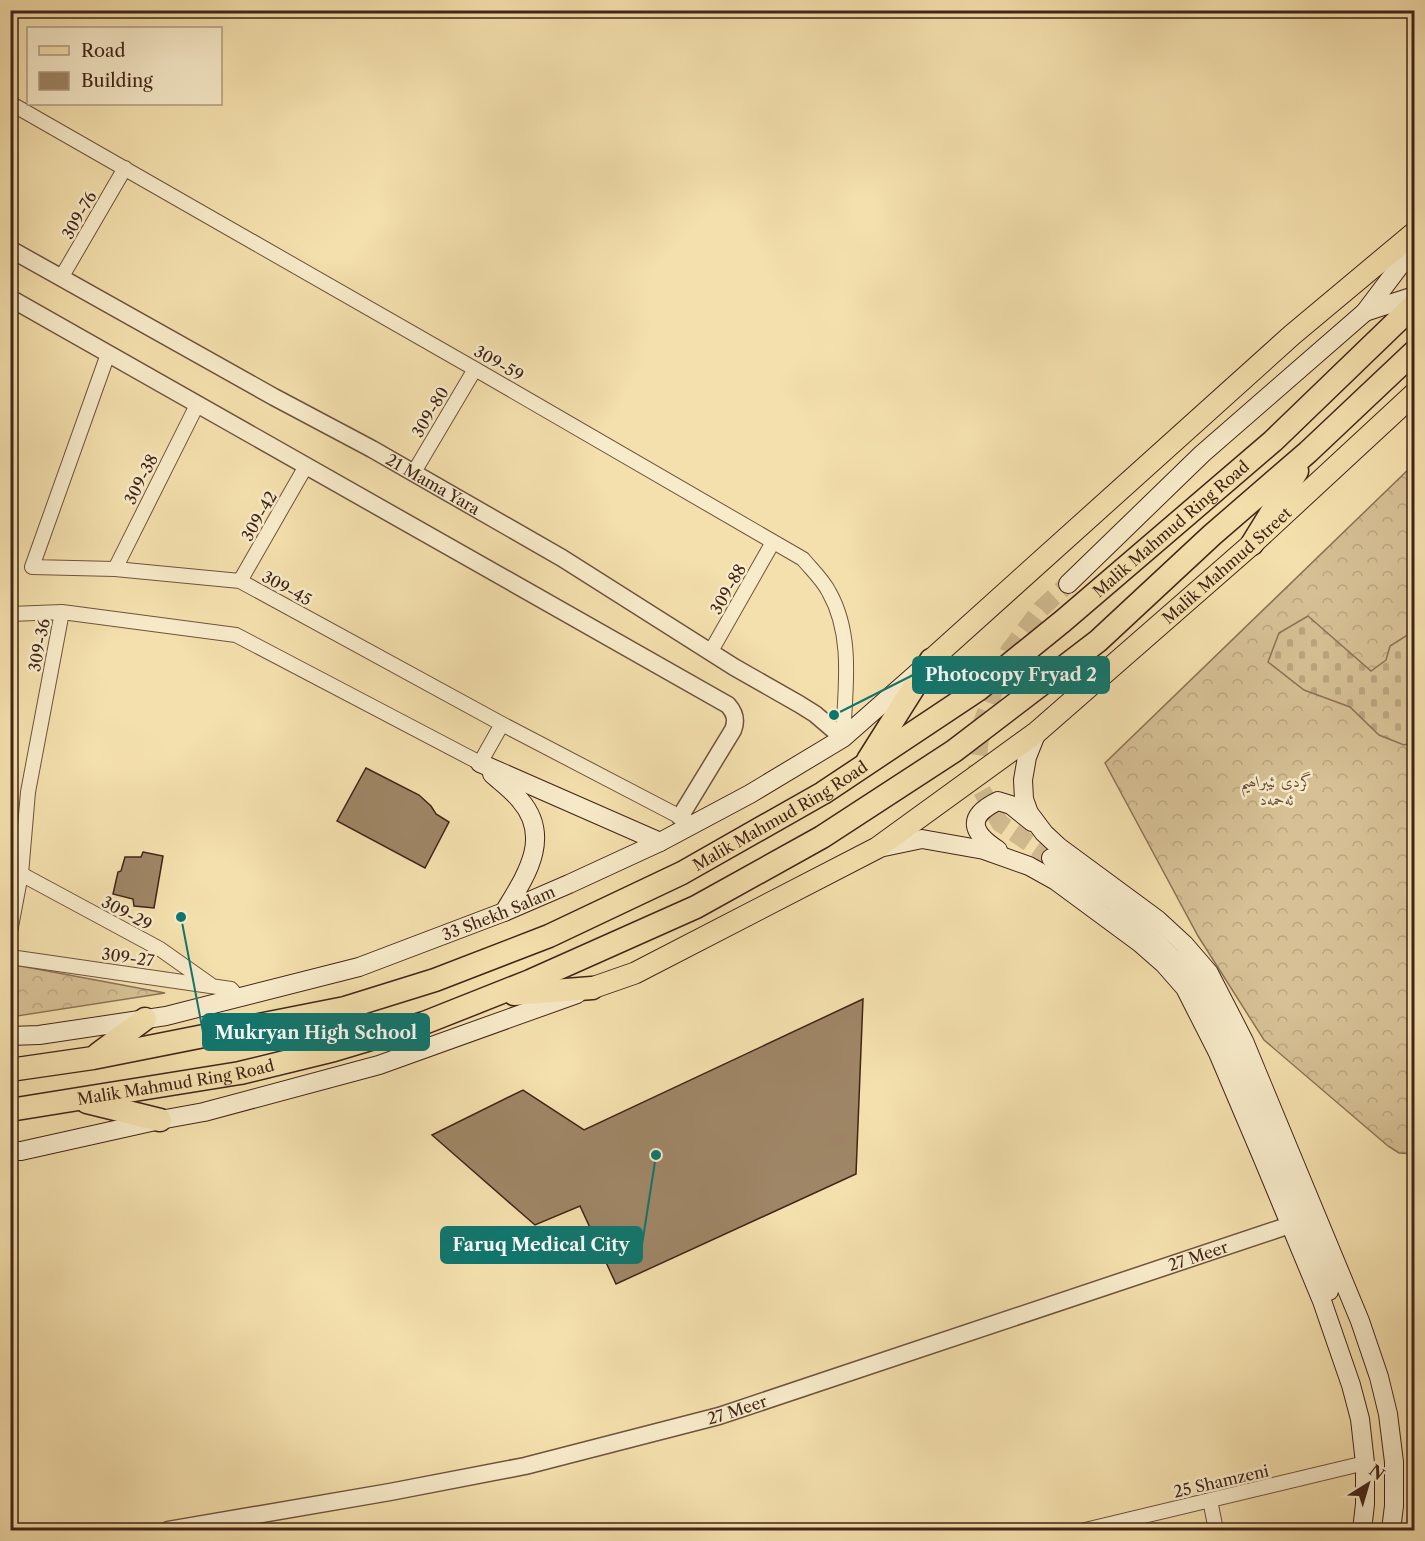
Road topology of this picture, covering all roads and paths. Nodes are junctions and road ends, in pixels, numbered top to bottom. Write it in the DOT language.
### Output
graph roads {
  1 [pos="10,103"];
  2 [pos="125,168"];
  3 [pos="1414,233"];
  4 [pos="1414,247"];
  5 [pos="10,249"];
  6 [pos="61,278"];
  7 [pos="1414,296"];
  8 [pos="10,298"];
  9 [pos="1414,305"];
  10 [pos="1365,312"];
  11 [pos="1414,352"];
  12 [pos="108,354"];
  13 [pos="475,369"];
  14 [pos="1414,394"];
  15 [pos="197,405"];
  16 [pos="1308,452"];
  17 [pos="306,466"];
  18 [pos="414,472"];
  19 [pos="773,542"];
  20 [pos="1252,544"];
  21 [pos="114,569"];
  22 [pos="240,581"];
  23 [pos="1068,584"];
  24 [pos="62,612"];
  25 [pos="10,614"];
  26 [pos="711,651"];
  27 [pos="931,660"];
  28 [pos="501,724"];
  29 [pos="1037,732"];
  30 [pos="843,738"];
  31 [pos="480,763"];
  32 [pos="863,766"];
  33 [pos="687,820"];
  34 [pos="1038,826"];
  35 [pos="660,842"];
  36 [pos="877,848"];
  37 [pos="1010,858"];
  38 [pos="1051,858"];
  39 [pos="21,874"];
  40 [pos="504,912"];
  41 [pos="10,933"];
  42 [pos="10,957"];
  43 [pos="212,986"];
  44 [pos="592,988"];
  45 [pos="497,995"];
  46 [pos="238,997"];
  47 [pos="145,1019"];
  48 [pos="10,1036"];
  49 [pos="93,1058"];
  50 [pos="10,1070"];
  51 [pos="77,1099"];
  52 [pos="10,1110"];
  53 [pos="160,1120"];
  54 [pos="10,1151"];
  55 [pos="1290,1225"];
  56 [pos="1342,1356"];
  57 [pos="1365,1463"];
  58 [pos="1210,1500"];
  59 [pos="168,1530"];
  60 [pos="1084,1530"];
  61 [pos="1216,1530"];
  62 [pos="1362,1530"];
  63 [pos="1391,1530"];
  1 -- 2 [label="street, 309-59"];
  2 -- 6 [label="street, 309-76"];
  2 -- 13 [label="street, 309-59"];
  3 -- 27 [label="main road"];
  4 -- 10 [label="main road"];
  5 -- 6 [label="street, 21 Mama Yara"];
  6 -- 18 [label="street, 21 Mama Yara"];
  7 -- 10 [label="main road"];
  8 -- 12 [label="street"];
  9 -- 32 [label="highway, Malik Mahmud Ring Road"];
  10 -- 23 [label="main road"];
  11 -- 16 [label="highway, Malik Mahmud Ring Road"];
  12 -- 15 [label="street"];
  12 -- 21 [label="street, 309-45"];
  13 -- 18 [label="street, 309-80"];
  13 -- 19 [label="street, 309-59"];
  14 -- 20 [label="main road, Malik Mahmud Street"];
  15 -- 17 [label="street"];
  15 -- 21 [label="street, 309-38"];
  16 -- 20 [label="highway"];
  16 -- 45 [label="highway, Malik Mahmud Ring Road"];
  17 -- 22 [label="street, 309-42"];
  17 -- 33 [label="street"];
  18 -- 26 [label="street, 21 Mama Yara"];
  19 -- 26 [label="street, 309-88"];
  19 -- 30 [label="street, 309-59"];
  20 -- 29 [label="main road, Malik Mahmud Street"];
  21 -- 22 [label="street, 309-45"];
  22 -- 28 [label="street, 309-45"];
  24 -- 25 [label="street"];
  24 -- 31 [label="street"];
  24 -- 39 [label="street, 309-36"];
  26 -- 30 [label="street, 21 Mama Yara"];
  27 -- 30 [label="main road, 33 Shekh Salam"];
  27 -- 32 [label="highway"];
  28 -- 31 [label="street"];
  28 -- 33 [label="street, 309-45"];
  29 -- 34 [label="main road"];
  29 -- 36 [label="main road, Malik Mahmud Street"];
  30 -- 33 [label="main road, 33 Shekh Salam"];
  31 -- 35 [label="main road"];
  31 -- 40 [label="main road"];
  32 -- 49 [label="highway, Malik Mahmud Ring Road"];
  33 -- 35 [label="main road, 33 Shekh Salam"];
  34 -- 37 [label="main road"];
  34 -- 63 [label="main road"];
  35 -- 40 [label="main road, 33 Shekh Salam"];
  36 -- 37 [label="main road"];
  36 -- 44 [label="main road, Malik Mahmud Street"];
  37 -- 55 [label="main road"];
  38 -- 56 [label="main road"];
  39 -- 41 [label="street, 309-36"];
  39 -- 43 [label="street, 309-29"];
  40 -- 46 [label="main road, 33 Shekh Salam"];
  42 -- 43 [label="street, 309-27"];
  43 -- 46 [label="street, 309-27"];
  44 -- 45 [label="highway"];
  44 -- 53 [label="main road"];
  45 -- 51 [label="highway, Malik Mahmud Ring Road"];
  46 -- 47 [label="main road, 33 Shekh Salam"];
  47 -- 48 [label="main road, 33 Shekh Salam"];
  47 -- 49 [label="highway"];
  49 -- 50 [label="highway, Malik Mahmud Ring Road"];
  51 -- 52 [label="highway, Malik Mahmud Ring Road"];
  51 -- 53 [label="highway"];
  53 -- 54 [label="main road"];
  55 -- 56 [label="main road"];
  55 -- 59 [label="street, 27 Meer"];
  56 -- 57 [label="main road"];
  57 -- 58 [label="street, 25 Shamzeni"];
  57 -- 62 [label="main road"];
  58 -- 60 [label="street, 25 Shamzeni"];
  58 -- 61 [label="street"];
}
